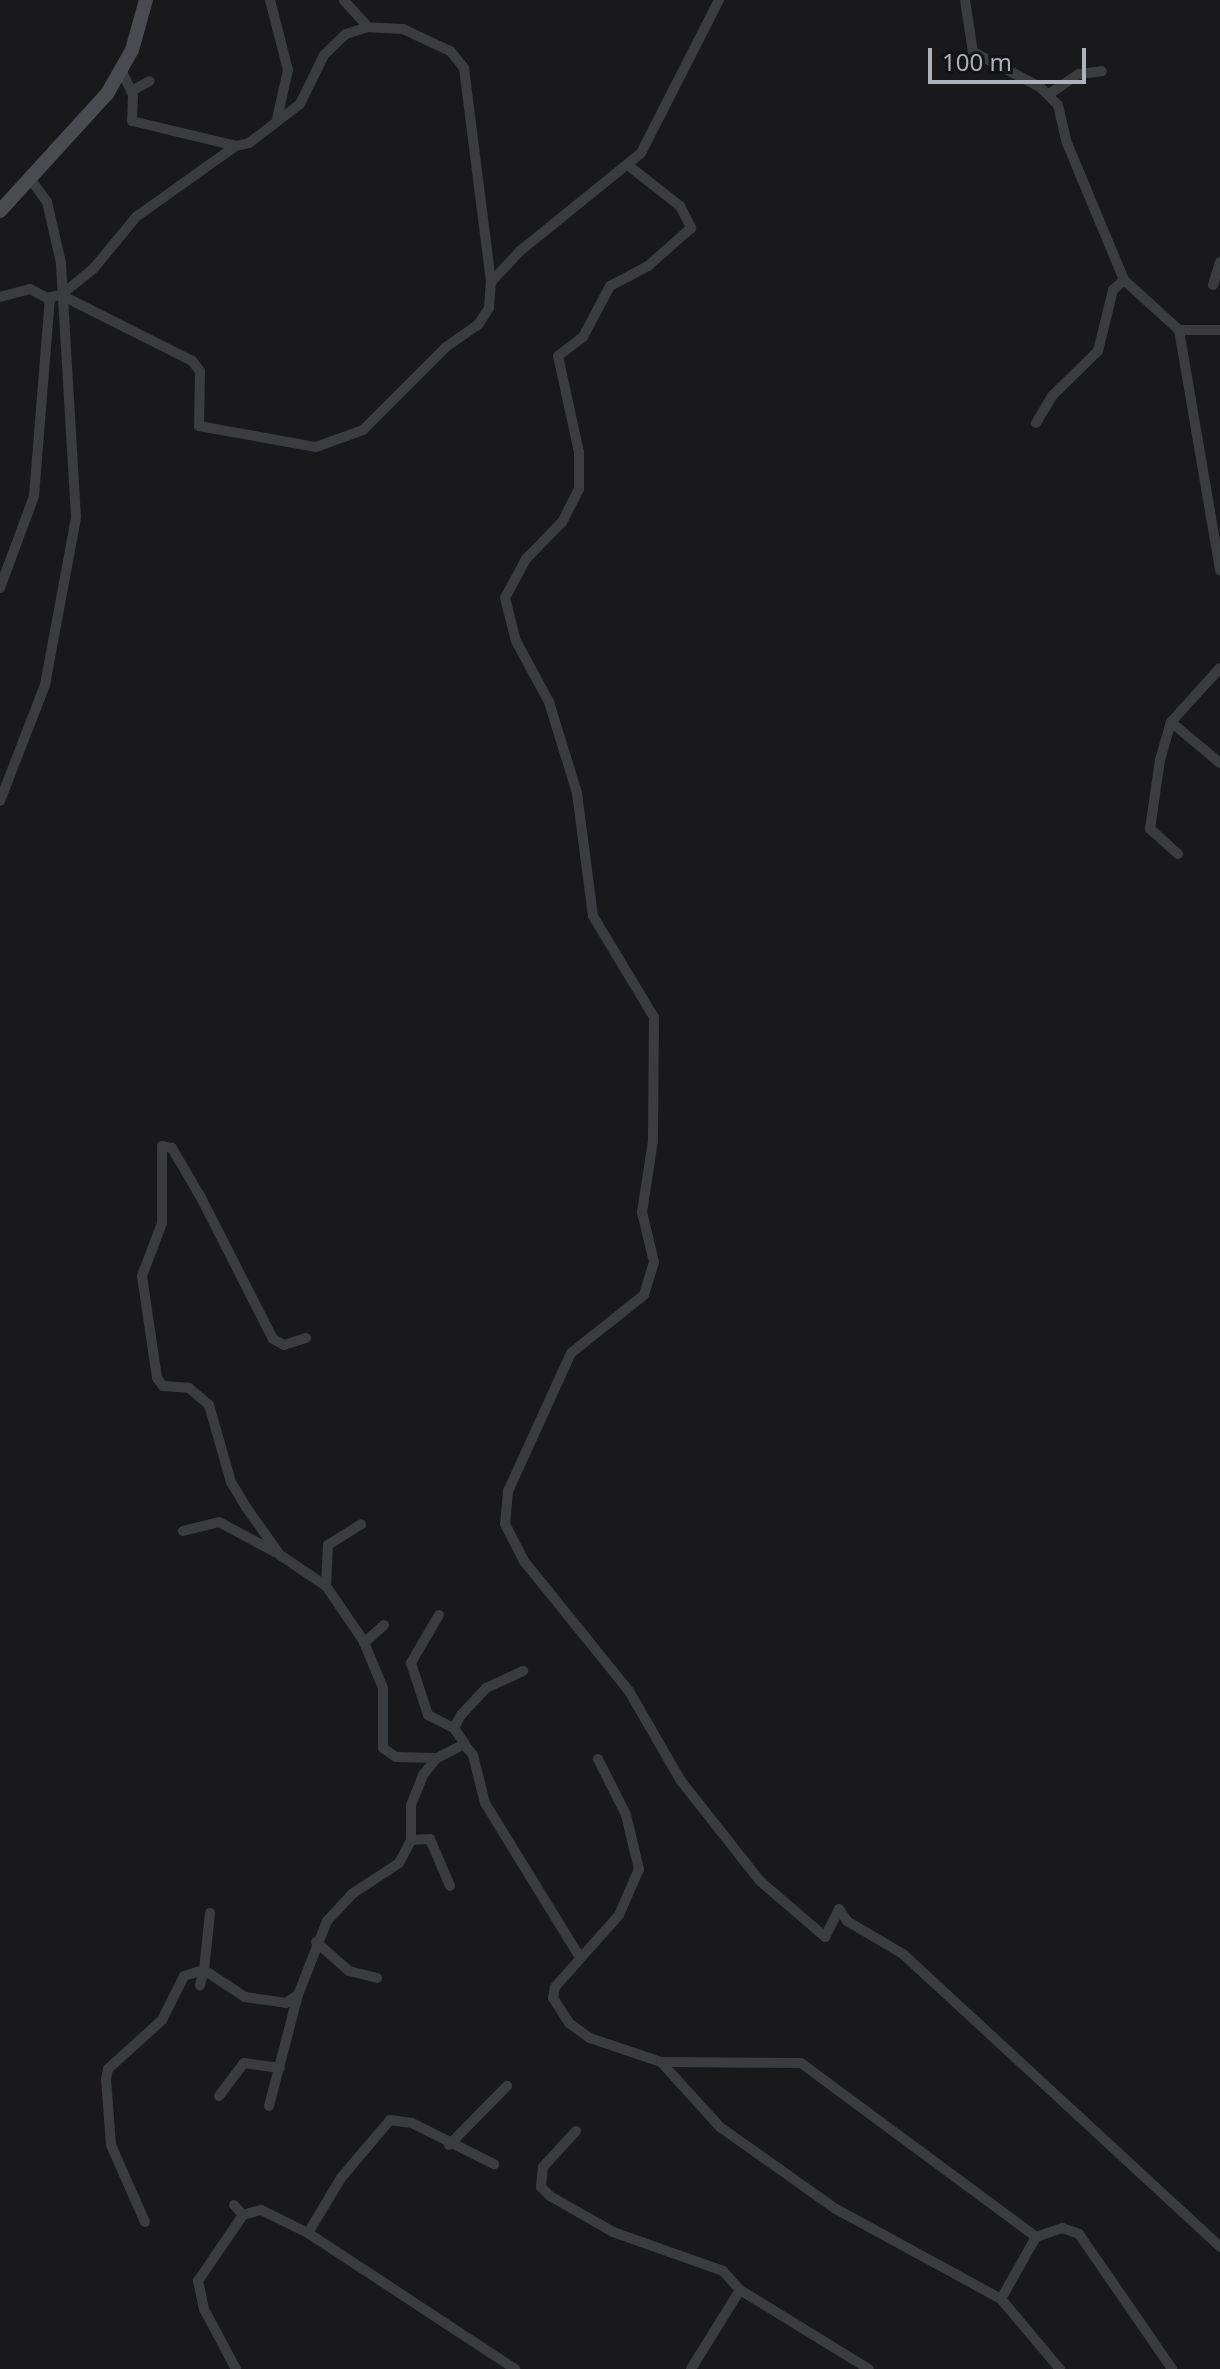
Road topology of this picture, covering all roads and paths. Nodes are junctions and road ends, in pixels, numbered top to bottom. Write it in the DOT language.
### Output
graph roads {
  1 [pos="146,0"];
  2 [pos="270,0"];
  3 [pos="344,0"];
  4 [pos="719,0"];
  5 [pos="965,0"];
  6 [pos="368,27"];
  7 [pos="1102,71"];
  8 [pos="122,72"];
  9 [pos="150,81"];
  10 [pos="131,91"];
  11 [pos="1049,94"];
  12 [pos="274,124"];
  13 [pos="236,146"];
  14 [pos="629,166"];
  15 [pos="30,179"];
  16 [pos="0,211"];
  17 [pos="1220,262"];
  18 [pos="1124,280"];
  19 [pos="491,282"];
  20 [pos="1213,285"];
  21 [pos="56,296"];
  22 [pos="0,297"];
  23 [pos="1179,330"];
  24 [pos="1220,330"];
  25 [pos="1036,423"];
  26 [pos="1220,571"];
  27 [pos="0,588"];
  28 [pos="1220,668"];
  29 [pos="1171,722"];
  30 [pos="1220,763"];
  31 [pos="0,801"];
  32 [pos="1178,854"];
  33 [pos="306,1338"];
  34 [pos="361,1524"];
  35 [pos="183,1531"];
  36 [pos="280,1555"];
  37 [pos="326,1586"];
  38 [pos="439,1615"];
  39 [pos="384,1625"];
  40 [pos="364,1643"];
  41 [pos="523,1671"];
  42 [pos="454,1728"];
  43 [pos="465,1744"];
  44 [pos="437,1758"];
  45 [pos="598,1759"];
  46 [pos="411,1840"];
  47 [pos="450,1886"];
  48 [pos="210,1913"];
  49 [pos="316,1942"];
  50 [pos="579,1956"];
  51 [pos="204,1970"];
  52 [pos="377,1978"];
  53 [pos="200,1985"];
  54 [pos="298,1995"];
  55 [pos="661,2062"];
  56 [pos="280,2068"];
  57 [pos="507,2086"];
  58 [pos="219,2096"];
  59 [pos="269,2106"];
  60 [pos="576,2131"];
  61 [pos="449,2145"];
  62 [pos="494,2164"];
  63 [pos="234,2205"];
  64 [pos="243,2215"];
  65 [pos="145,2222"];
  66 [pos="308,2233"];
  67 [pos="1036,2237"];
  68 [pos="1220,2247"];
  69 [pos="740,2282"];
  70 [pos="1001,2299"];
  71 [pos="236,2369"];
  72 [pos="515,2369"];
  73 [pos="691,2369"];
  74 [pos="869,2369"];
  75 [pos="1060,2369"];
  76 [pos="1172,2369"];
  1 -- 8 [label="street"];
  2 -- 12 [label="street"];
  3 -- 6 [label="street"];
  4 -- 14 [label="street"];
  5 -- 11 [label="street"];
  6 -- 12 [label="street"];
  6 -- 19 [label="street"];
  7 -- 11 [label="street"];
  8 -- 10 [label="street"];
  8 -- 15 [label="street"];
  9 -- 10 [label="street"];
  10 -- 13 [label="street"];
  11 -- 18 [label="street"];
  12 -- 13 [label="street"];
  13 -- 21 [label="street"];
  14 -- 19 [label="street"];
  14 -- 68 [label="street"];
  15 -- 16 [label="street"];
  15 -- 21 [label="street"];
  17 -- 20 [label="street"];
  18 -- 23 [label="street"];
  18 -- 25 [label="street"];
  19 -- 21 [label="street"];
  21 -- 22 [label="street"];
  21 -- 27 [label="street"];
  21 -- 31 [label="street"];
  23 -- 24 [label="street"];
  23 -- 26 [label="street"];
  28 -- 29 [label="street"];
  29 -- 30 [label="street"];
  29 -- 32 [label="street"];
  33 -- 36 [label="street"];
  34 -- 37 [label="street"];
  35 -- 36 [label="street"];
  36 -- 37 [label="street"];
  37 -- 40 [label="street"];
  38 -- 42 [label="street"];
  39 -- 40 [label="street"];
  40 -- 44 [label="street"];
  41 -- 42 [label="street"];
  42 -- 43 [label="street"];
  43 -- 44 [label="street"];
  43 -- 50 [label="street"];
  44 -- 46 [label="street"];
  45 -- 50 [label="street"];
  46 -- 47 [label="street"];
  46 -- 49 [label="street"];
  48 -- 51 [label="street"];
  49 -- 52 [label="street"];
  49 -- 54 [label="street"];
  50 -- 55 [label="street"];
  51 -- 53 [label="street"];
  51 -- 54 [label="street"];
  51 -- 65 [label="street"];
  54 -- 56 [label="street"];
  55 -- 67 [label="street"];
  55 -- 70 [label="street"];
  56 -- 58 [label="street"];
  56 -- 59 [label="street"];
  57 -- 61 [label="street"];
  60 -- 69 [label="street"];
  61 -- 62 [label="street"];
  61 -- 66 [label="street"];
  63 -- 64 [label="street"];
  64 -- 66 [label="street"];
  64 -- 71 [label="street"];
  66 -- 72 [label="street"];
  67 -- 70 [label="street"];
  67 -- 76 [label="street"];
  69 -- 73 [label="street"];
  69 -- 74 [label="street"];
  70 -- 75 [label="street"];
}
